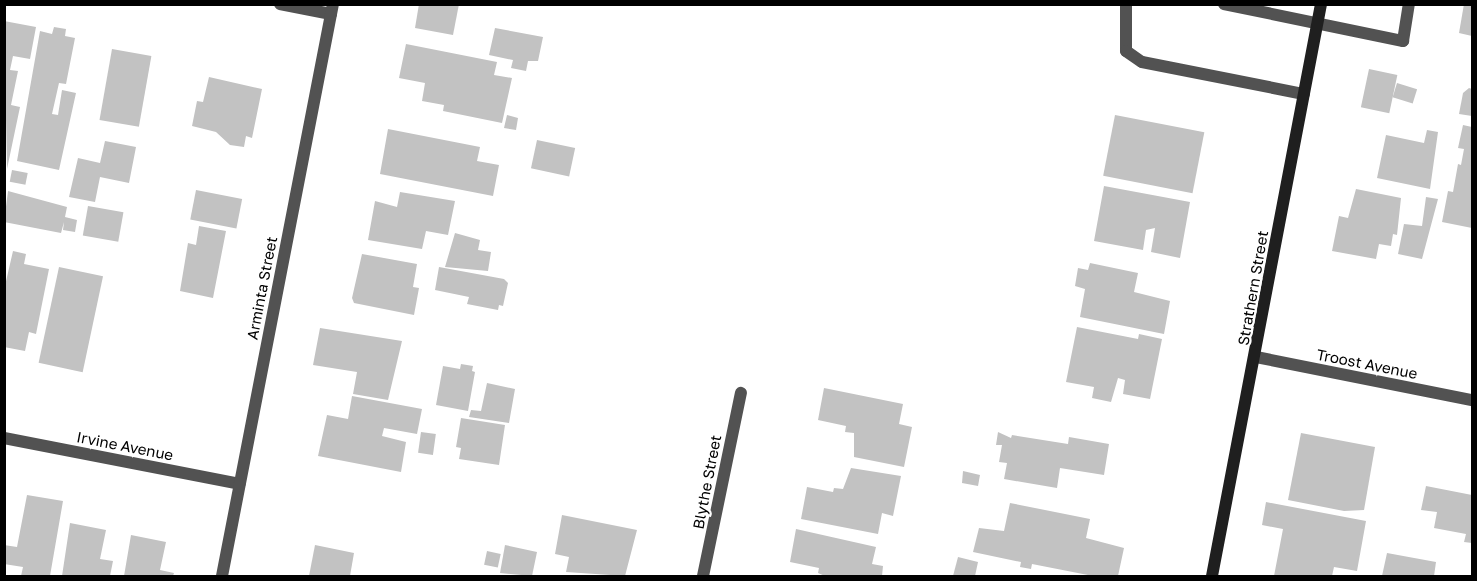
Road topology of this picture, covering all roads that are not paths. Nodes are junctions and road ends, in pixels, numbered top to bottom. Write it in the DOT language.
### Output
graph roads {
  1 [pos="280,4"];
  2 [pos="1125,4"];
  3 [pos="1224,4"];
  4 [pos="1321,4"];
  5 [pos="1409,4"];
  6 [pos="332,9"];
  7 [pos="1317,25"];
  8 [pos="1304,94"];
  9 [pos="1256,357"];
  10 [pos="741,393"];
  11 [pos="1473,400"];
  12 [pos="4,438"];
  13 [pos="240,484"];
  14 [pos="222,576"];
  15 [pos="703,576"];
  16 [pos="1212,576"];
  1 -- 6 [label="street"];
  2 -- 8 [label="street"];
  3 -- 7 [label="street"];
  4 -- 7 [label="main road, Strathern Street"];
  5 -- 7 [label="street"];
  6 -- 13 [label="street, Arminta Street"];
  7 -- 8 [label="main road, Strathern Street"];
  8 -- 9 [label="main road, Strathern Street"];
  9 -- 11 [label="street, Troost Avenue"];
  9 -- 16 [label="main road, Strathern Street"];
  10 -- 15 [label="street, Blythe Street"];
  12 -- 13 [label="street, Irvine Avenue"];
  13 -- 14 [label="street, Arminta Street"];
}
